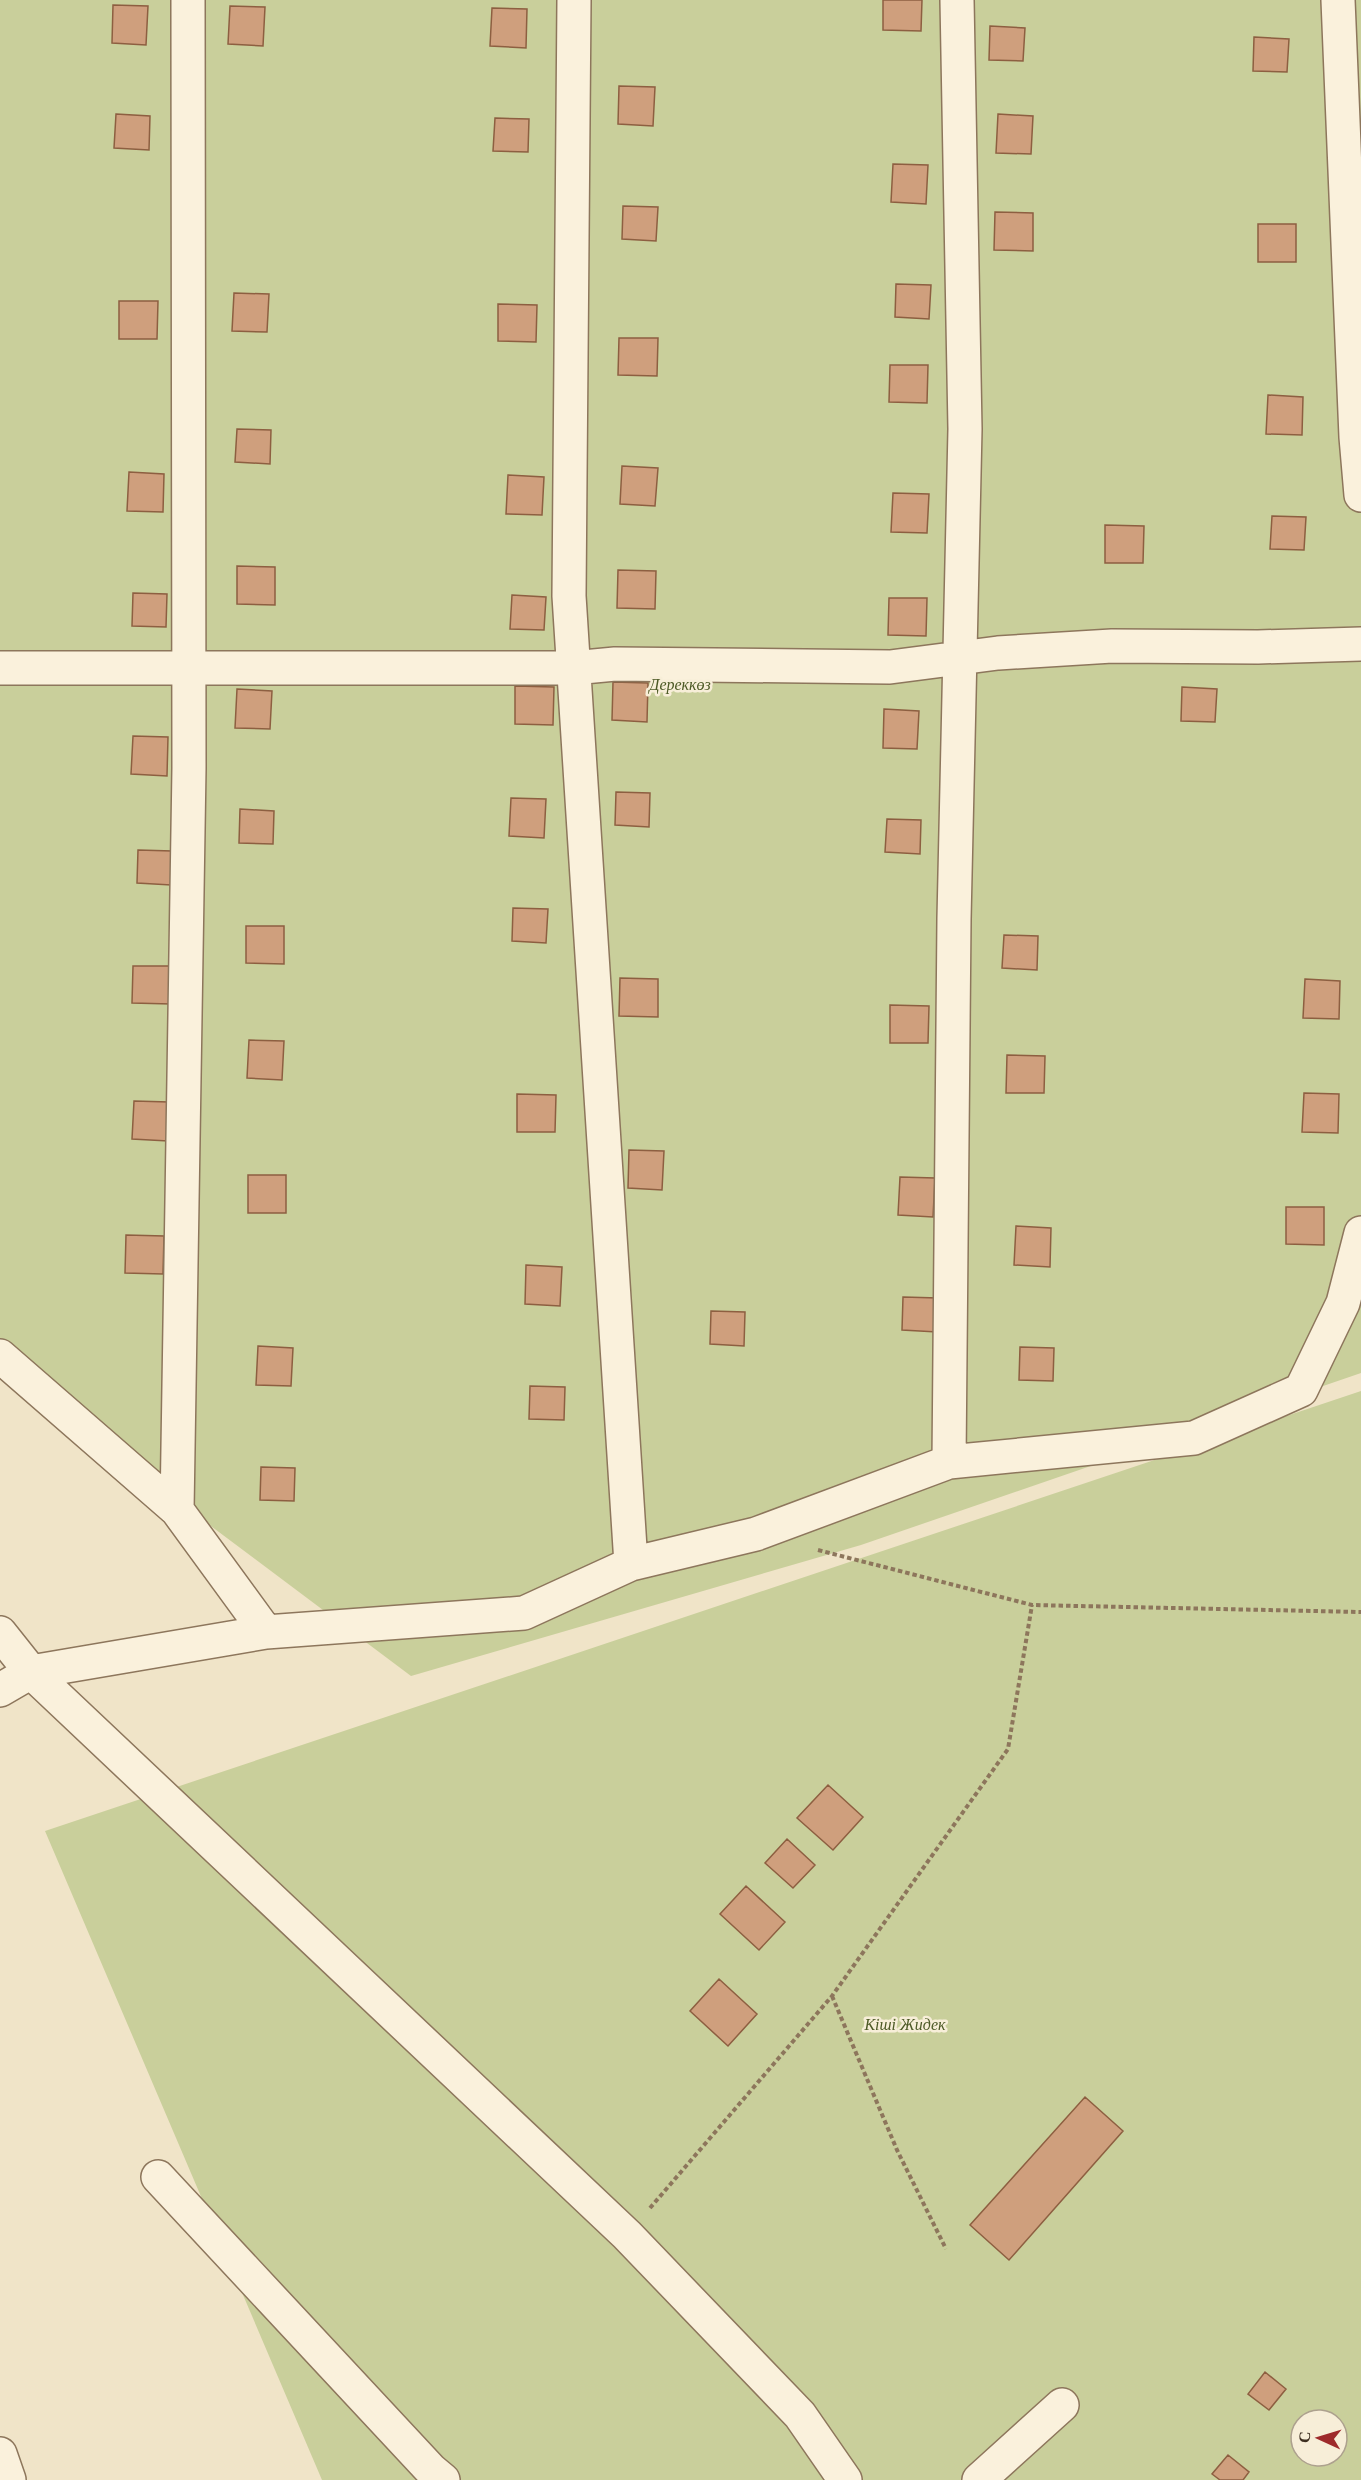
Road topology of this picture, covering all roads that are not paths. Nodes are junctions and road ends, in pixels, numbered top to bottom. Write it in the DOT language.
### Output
graph roads {
  1 [pos="188,0"];
  2 [pos="574,0"];
  3 [pos="957,0"];
  4 [pos="1338,0"];
  5 [pos="1361,495"];
  6 [pos="1361,644"];
  7 [pos="960,658"];
  8 [pos="0,668"];
  9 [pos="189,668"];
  10 [pos="573,668"];
  11 [pos="1361,1233"];
  12 [pos="0,1356"];
  13 [pos="949,1461"];
  14 [pos="177,1510"];
  15 [pos="631,1563"];
  16 [pos="266,1632"];
  17 [pos="0,1633"];
  18 [pos="31,1672"];
  19 [pos="0,1690"];
  20 [pos="0,1716"];
  21 [pos="158,2177"];
  22 [pos="1062,2405"];
  23 [pos="0,2454"];
  24 [pos="9,2480"];
  25 [pos="443,2480"];
  26 [pos="844,2480"];
  27 [pos="979,2480"];
  1 -- 9 [label="street"];
  2 -- 10 [label="street"];
  3 -- 7 [label="street"];
  4 -- 5 [label="street"];
  6 -- 7 [label="street"];
  7 -- 10 [label="street"];
  7 -- 13 [label="street"];
  8 -- 9 [label="street"];
  9 -- 10 [label="street"];
  9 -- 14 [label="street"];
  10 -- 15 [label="street"];
  11 -- 13 [label="street"];
  12 -- 14 [label="street"];
  13 -- 15 [label="street"];
  14 -- 16 [label="street"];
  15 -- 16 [label="street"];
  16 -- 18 [label="street"];
  17 -- 18 [label="street"];
  18 -- 19 [label="street"];
  18 -- 20 [label="street"];
  18 -- 26 [label="street"];
  21 -- 25 [label="street"];
  22 -- 27 [label="street"];
  23 -- 24 [label="street"];
}
